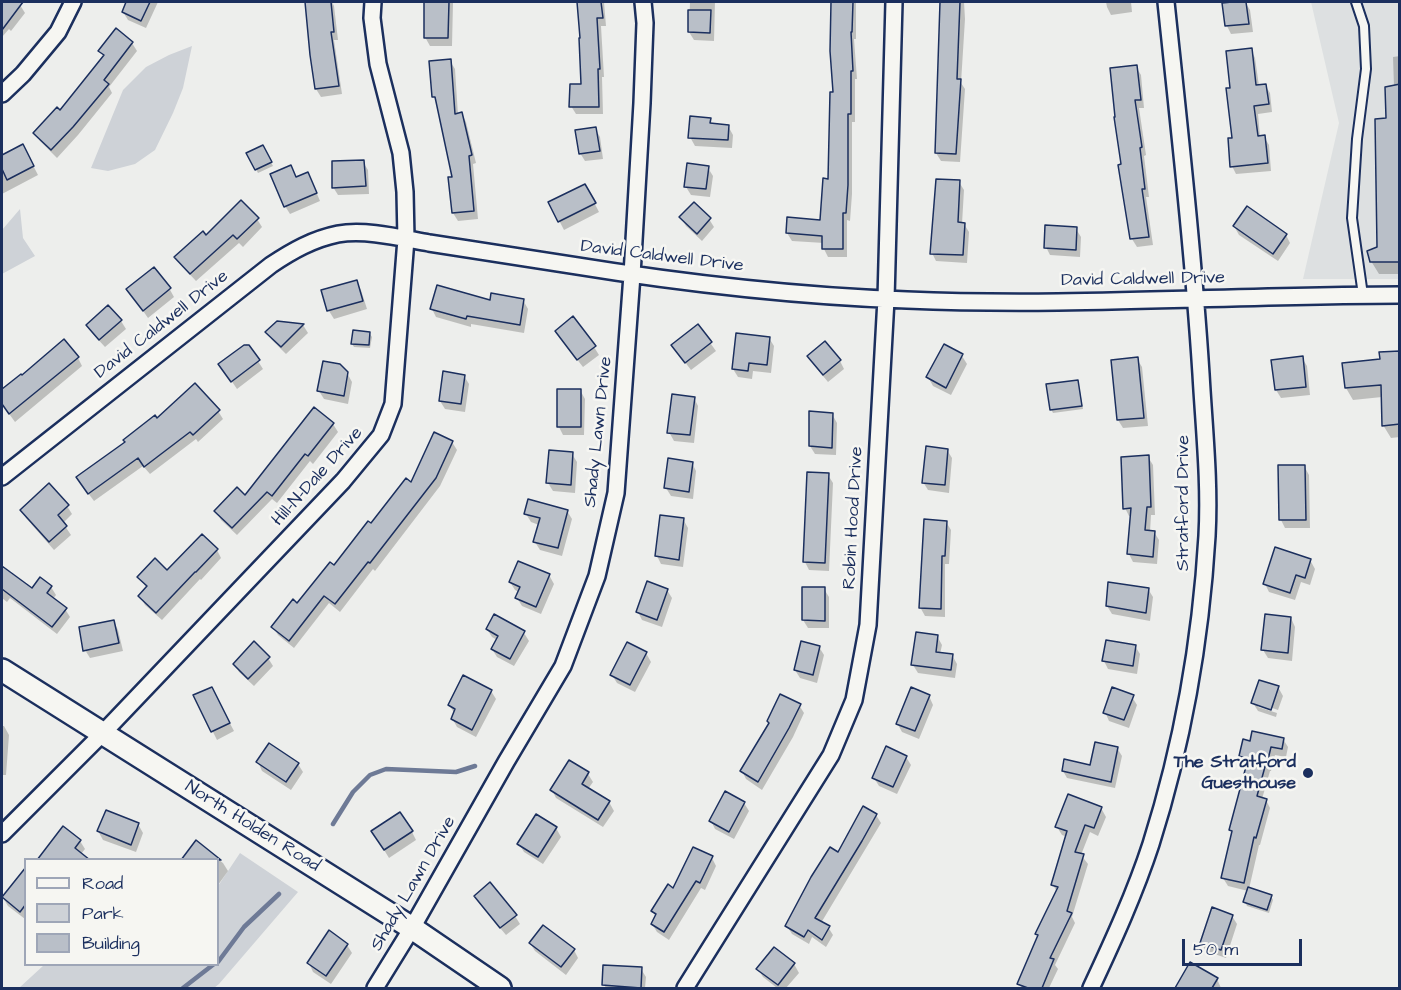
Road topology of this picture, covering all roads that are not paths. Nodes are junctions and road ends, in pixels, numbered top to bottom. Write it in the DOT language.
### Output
graph roads {
  1 [pos="73,2"];
  2 [pos="373,2"];
  3 [pos="643,2"];
  4 [pos="894,2"];
  5 [pos="1166,2"];
  6 [pos="1356,2"];
  7 [pos="2,94"];
  8 [pos="406,239"];
  9 [pos="632,275"];
  10 [pos="1363,295"];
  11 [pos="1400,295"];
  12 [pos="1196,298"];
  13 [pos="886,299"];
  14 [pos="2,477"];
  15 [pos="2,670"];
  16 [pos="102,734"];
  17 [pos="2,834"];
  18 [pos="412,928"];
  19 [pos="375,988"];
  20 [pos="500,988"];
  21 [pos="685,988"];
  22 [pos="1091,988"];
  1 -- 7 [label="street"];
  2 -- 8 [label="street, Hill-N-Dale Drive"];
  3 -- 9 [label="street, Shady Lawn Drive"];
  4 -- 13 [label="street, Robin Hood Drive"];
  5 -- 12 [label="street, Stratford Drive"];
  6 -- 10 [label="lane"];
  8 -- 9 [label="street, David Caldwell Drive"];
  8 -- 14 [label="street, David Caldwell Drive"];
  8 -- 16 [label="street, Hill-N-Dale Drive"];
  9 -- 13 [label="street, David Caldwell Drive"];
  9 -- 18 [label="street, Shady Lawn Drive"];
  10 -- 11 [label="street, David Caldwell Drive"];
  10 -- 12 [label="street, David Caldwell Drive"];
  12 -- 13 [label="street, David Caldwell Drive"];
  12 -- 22 [label="street, Stratford Drive"];
  13 -- 21 [label="street, Robin Hood Drive"];
  15 -- 16 [label="main road, North Holden Road"];
  16 -- 17 [label="street, Hill-N-Dale Drive"];
  16 -- 18 [label="main road, North Holden Road"];
  18 -- 19 [label="street, Shady Lawn Drive"];
  18 -- 20 [label="main road, North Holden Road"];
}
